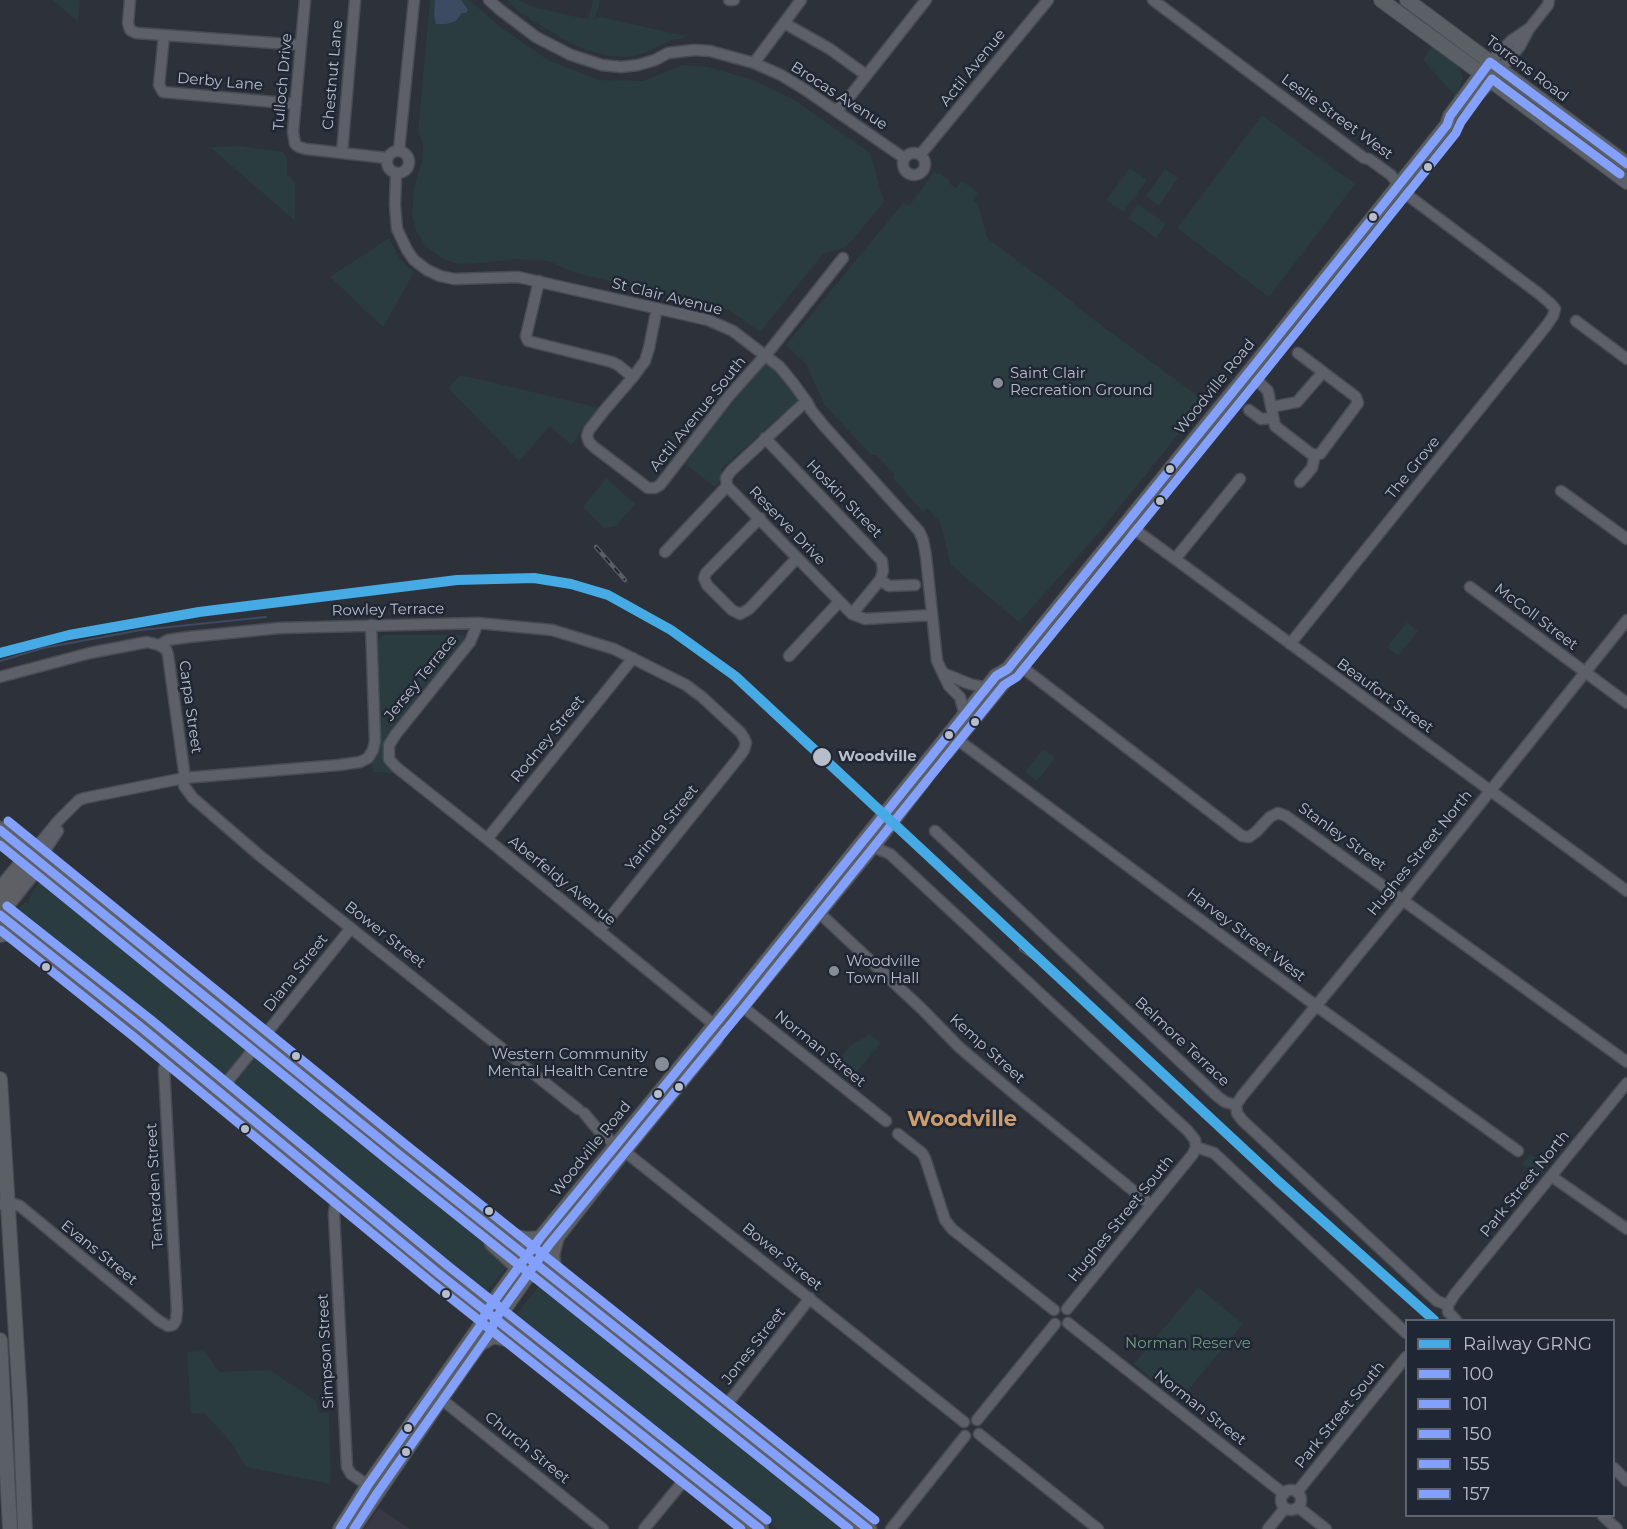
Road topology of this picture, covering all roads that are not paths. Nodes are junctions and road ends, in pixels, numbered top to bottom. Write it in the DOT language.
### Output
graph roads {
  1 [pos="130,0"];
  2 [pos="305,0"];
  3 [pos="355,0"];
  4 [pos="414,0"];
  5 [pos="489,0"];
  6 [pos="800,0"];
  7 [pos="926,0"];
  8 [pos="1048,0"];
  9 [pos="1153,0"];
  10 [pos="1381,0"];
  11 [pos="1407,0"];
  12 [pos="1549,0"];
  13 [pos="784,23"];
  14 [pos="164,36"];
  15 [pos="301,45"];
  16 [pos="1464,60"];
  17 [pos="754,63"];
  18 [pos="1491,71"];
  19 [pos="866,75"];
  20 [pos="1466,94"];
  21 [pos="296,104"];
  22 [pos="836,111"];
  23 [pos="1447,125"];
  24 [pos="399,150"];
  25 [pos="342,153"];
  26 [pos="920,155"];
  27 [pos="387,158"];
  28 [pos="904,158"];
  29 [pos="1627,164"];
  30 [pos="396,173"];
  31 [pos="1627,182"];
  32 [pos="1398,186"];
  33 [pos="843,258"];
  34 [pos="539,281"];
  35 [pos="657,308"];
  36 [pos="1555,309"];
  37 [pos="1576,321"];
  38 [pos="1298,353"];
  39 [pos="764,354"];
  40 [pos="1627,359"];
  41 [pos="1249,372"];
  42 [pos="1323,372"];
  43 [pos="633,377"];
  44 [pos="807,402"];
  45 [pos="1249,410"];
  46 [pos="1272,413"];
  47 [pos="765,438"];
  48 [pos="1315,455"];
  49 [pos="1240,479"];
  50 [pos="1300,482"];
  51 [pos="727,486"];
  52 [pos="1561,491"];
  53 [pos="760,518"];
  54 [pos="1126,523"];
  55 [pos="1627,539"];
  56 [pos="665,552"];
  57 [pos="797,558"];
  58 [pos="1175,559"];
  59 [pos="880,580"];
  60 [pos="915,585"];
  61 [pos="1470,587"];
  62 [pos="839,602"];
  63 [pos="852,614"];
  64 [pos="932,615"];
  65 [pos="1627,620"];
  66 [pos="478,623"];
  67 [pos="371,625"];
  68 [pos="1290,644"];
  69 [pos="159,645"];
  70 [pos="789,656"];
  71 [pos="633,658"];
  72 [pos="1011,665"];
  73 [pos="1584,672"];
  74 [pos="945,674"];
  75 [pos="0,677"];
  76 [pos="987,688"];
  77 [pos="1627,703"];
  78 [pos="965,716"];
  79 [pos="958,740"];
  80 [pos="746,743"];
  81 [pos="388,752"];
  82 [pos="184,778"];
  83 [pos="1489,791"];
  84 [pos="0,830"];
  85 [pos="935,831"];
  86 [pos="883,834"];
  87 [pos="487,839"];
  88 [pos="873,846"];
  89 [pos="891,854"];
  90 [pos="35,858"];
  91 [pos="0,891"];
  92 [pos="1627,891"];
  93 [pos="1403,900"];
  94 [pos="815,908"];
  95 [pos="0,913"];
  96 [pos="351,928"];
  97 [pos="599,931"];
  98 [pos="25,934"];
  99 [pos="0,935"];
  100 [pos="739,1003"];
  101 [pos="1315,1005"];
  102 [pos="719,1028"];
  103 [pos="259,1041"];
  104 [pos="172,1053"];
  105 [pos="1627,1062"];
  106 [pos="0,1079"];
  107 [pos="1627,1083"];
  108 [pos="219,1092"];
  109 [pos="1236,1106"];
  110 [pos="886,1121"];
  111 [pos="898,1134"];
  112 [pos="2,1140"];
  113 [pos="621,1147"];
  114 [pos="1196,1147"];
  115 [pos="1518,1151"];
  116 [pos="1551,1176"];
  117 [pos="341,1193"];
  118 [pos="453,1198"];
  119 [pos="4,1204"];
  120 [pos="1151,1205"];
  121 [pos="1627,1229"];
  122 [pos="497,1233"];
  123 [pos="547,1238"];
  124 [pos="527,1266"];
  125 [pos="554,1279"];
  126 [pos="810,1298"];
  127 [pos="1448,1305"];
  128 [pos="1067,1309"];
  129 [pos="1054,1310"];
  130 [pos="491,1316"];
  131 [pos="1455,1319"];
  132 [pos="176,1320"];
  133 [pos="1068,1323"];
  134 [pos="1055,1324"];
  135 [pos="1405,1331"];
  136 [pos="0,1340"];
  137 [pos="478,1345"];
  138 [pos="536,1352"];
  139 [pos="1405,1359"];
  140 [pos="437,1395"];
  141 [pos="20,1400"];
  142 [pos="2,1401"];
  143 [pos="721,1412"];
  144 [pos="977,1420"];
  145 [pos="964,1422"];
  146 [pos="979,1434"];
  147 [pos="966,1436"];
  148 [pos="1615,1469"];
  149 [pos="690,1473"];
  150 [pos="1627,1481"];
  151 [pos="373,1488"];
  152 [pos="1297,1492"];
  153 [pos="1284,1494"];
  154 [pos="1298,1507"];
  155 [pos="1285,1508"];
  156 [pos="1605,1517"];
  157 [pos="10,1529"];
  158 [pos="25,1529"];
  159 [pos="340,1529"];
  160 [pos="353,1529"];
  161 [pos="603,1529"];
  162 [pos="644,1529"];
  163 [pos="760,1529"];
  164 [pos="868,1529"];
  165 [pos="891,1529"];
  166 [pos="1098,1529"];
  167 [pos="1268,1529"];
  168 [pos="1326,1529"];
  169 [pos="1617,1529"];
  1 -- 14 [label="street"];
  2 -- 15 [label="street, Tulloch Drive"];
  3 -- 25 [label="street, Chestnut Lane"];
  4 -- 24 [label="street"];
  5 -- 17 [label="street, Brocas Avenue"];
  6 -- 13 [label="street"];
  7 -- 19 [label="street"];
  8 -- 26 [label="street, Actil Avenue"];
  9 -- 32 [label="street, Leslie Street West"];
  10 -- 16 [label="main road, Torrens Road"];
  11 -- 18 [label="main road, Torrens Road"];
  12 -- 18 [label="street, Woodville Road"];
  13 -- 17 [label="street"];
  13 -- 19 [label="street"];
  14 -- 15 [label="street"];
  14 -- 21 [label="street, Derby Lane"];
  15 -- 21 [label="street, Tulloch Drive"];
  16 -- 18 [label="main road, Torrens Road"];
  16 -- 20 [label="main road"];
  17 -- 22 [label="street, Brocas Avenue"];
  18 -- 20 [label="main road, Woodville Road"];
  18 -- 23 [label="main road, Woodville Road"];
  18 -- 29 [label="main road, Torrens Road"];
  18 -- 31 [label="main road, Torrens Road"];
  19 -- 22 [label="street"];
  20 -- 23 [label="main road, Woodville Road"];
  21 -- 25 [label="street, Tulloch Drive"];
  22 -- 28 [label="street, Brocas Avenue"];
  23 -- 32 [label="main road, Woodville Road"];
  24 -- 27 [label="street"];
  24 -- 30 [label="street"];
  25 -- 27 [label="street, Tulloch Drive"];
  26 -- 28 [label="street"];
  26 -- 28 [label="street"];
  27 -- 30 [label="street"];
  30 -- 34 [label="street, St Clair Avenue"];
  32 -- 36 [label="street, Leslie Street West"];
  32 -- 41 [label="main road, Woodville Road"];
  33 -- 39 [label="street"];
  34 -- 35 [label="street, St Clair Avenue"];
  34 -- 43 [label="street"];
  35 -- 39 [label="street, St Clair Avenue"];
  35 -- 43 [label="street"];
  36 -- 68 [label="street, The Grove"];
  37 -- 40 [label="street"];
  38 -- 42 [label="street"];
  39 -- 43 [label="street, Actil Avenue South"];
  39 -- 44 [label="street, St Clair Avenue"];
  41 -- 46 [label="street"];
  41 -- 54 [label="main road, Woodville Road"];
  42 -- 46 [label="street"];
  42 -- 48 [label="street"];
  44 -- 47 [label="street, Reserve Drive"];
  44 -- 64 [label="street, St Clair Avenue"];
  45 -- 46 [label="street"];
  46 -- 48 [label="street"];
  47 -- 51 [label="street, Reserve Drive"];
  47 -- 59 [label="street, Hoskin Street"];
  48 -- 50 [label="street"];
  49 -- 58 [label="street"];
  51 -- 53 [label="street, Reserve Drive"];
  51 -- 56 [label="street"];
  52 -- 55 [label="street"];
  53 -- 57 [label="street, Reserve Drive"];
  53 -- 57 [label="street"];
  54 -- 58 [label="street, Beaufort Street"];
  54 -- 72 [label="main road, Woodville Road"];
  57 -- 62 [label="street, Reserve Drive"];
  58 -- 68 [label="street, Beaufort Street"];
  59 -- 60 [label="street"];
  59 -- 63 [label="street"];
  61 -- 73 [label="street, McColl Street"];
  62 -- 63 [label="street, Reserve Drive"];
  62 -- 70 [label="street"];
  63 -- 64 [label="street"];
  64 -- 74 [label="street, St Clair Avenue"];
  65 -- 73 [label="street, Hughes Street North"];
  66 -- 67 [label="street, Rowley Terrace"];
  66 -- 71 [label="street, Rowley Terrace"];
  66 -- 81 [label="street, Jersey Terrace"];
  67 -- 69 [label="street, Rowley Terrace"];
  67 -- 82 [label="street"];
  68 -- 83 [label="street, Beaufort Street"];
  69 -- 75 [label="street, Rowley Terrace"];
  69 -- 82 [label="street, Carpa Street"];
  71 -- 80 [label="street, Rowley Terrace"];
  71 -- 87 [label="street, Rodney Street"];
  72 -- 76 [label="main road, Woodville Road"];
  72 -- 79 [label="main road, Woodville Road"];
  72 -- 93 [label="street, Stanley Street"];
  73 -- 77 [label="street, McColl Street"];
  73 -- 83 [label="street, Hughes Street North"];
  74 -- 76 [label="street"];
  74 -- 78 [label="street, St Clair Avenue"];
  76 -- 78 [label="main road, Woodville Road"];
  78 -- 94 [label="main road, Woodville Road"];
  79 -- 86 [label="main road, Woodville Road"];
  79 -- 101 [label="street, Harvey Street West"];
  80 -- 97 [label="street, Yarinda Street"];
  81 -- 87 [label="street, Aberfeldy Avenue"];
  82 -- 90 [label="street"];
  82 -- 96 [label="street, Bower Street"];
  83 -- 92 [label="street, Beaufort Street"];
  83 -- 93 [label="street, Hughes Street North"];
  84 -- 90 [label="highway"];
  85 -- 109 [label="street, Belmore Terrace"];
  86 -- 88 [label="main road, Woodville Road"];
  86 -- 89 [label="street"];
  87 -- 97 [label="street, Aberfeldy Avenue"];
  88 -- 89 [label="street"];
  88 -- 94 [label="main road, Woodville Road"];
  89 -- 114 [label="street"];
  90 -- 91 [label="highway"];
  90 -- 95 [label="highway"];
  90 -- 103 [label="highway"];
  93 -- 101 [label="street, Hughes Street North"];
  93 -- 105 [label="street, Stanley Street"];
  94 -- 100 [label="main road, Woodville Road"];
  94 -- 120 [label="street, Kemp Street"];
  95 -- 98 [label="highway"];
  96 -- 103 [label="street, Diana Street"];
  96 -- 113 [label="street, Bower Street"];
  97 -- 102 [label="street, Aberfeldy Avenue"];
  98 -- 99 [label="main road"];
  98 -- 104 [label="highway"];
  100 -- 102 [label="main road, Woodville Road"];
  100 -- 110 [label="street, Norman Street"];
  101 -- 109 [label="street, Hughes Street North"];
  101 -- 115 [label="street, Harvey Street West"];
  102 -- 113 [label="main road, Woodville Road"];
  103 -- 108 [label="street, Diana Street"];
  103 -- 118 [label="highway"];
  104 -- 108 [label="highway"];
  104 -- 132 [label="street, Tenterden Street"];
  106 -- 112 [label="main road"];
  107 -- 116 [label="street, Park Street North"];
  108 -- 117 [label="highway"];
  109 -- 127 [label="street, Belmore Terrace"];
  111 -- 129 [label="street"];
  112 -- 119 [label="main road"];
  113 -- 123 [label="main road, Woodville Road"];
  113 -- 126 [label="street, Bower Street"];
  114 -- 120 [label="street, Hughes Street South"];
  114 -- 135 [label="street"];
  116 -- 121 [label="street"];
  116 -- 127 [label="street, Park Street North"];
  117 -- 130 [label="highway"];
  117 -- 151 [label="street, Simpson Street"];
  118 -- 122 [label="highway"];
  118 -- 124 [label="highway"];
  119 -- 132 [label="street, Evans Street"];
  119 -- 141 [label="main road"];
  120 -- 128 [label="street, Hughes Street South"];
  122 -- 123 [label="main road"];
  122 -- 124 [label="highway"];
  123 -- 124 [label="main road, Woodville Road"];
  123 -- 125 [label="highway"];
  124 -- 125 [label="highway"];
  124 -- 130 [label="main road, Woodville Road"];
  125 -- 143 [label="highway"];
  126 -- 143 [label="street, Jones Street"];
  126 -- 145 [label="street, Bower Street"];
  127 -- 131 [label="street, Belmore Terrace"];
  128 -- 129 [label="street"];
  128 -- 133 [label="street"];
  129 -- 134 [label="street"];
  130 -- 137 [label="main road, Woodville Road"];
  130 -- 138 [label="highway"];
  130 -- 140 [label="main road, Woodville Road"];
  133 -- 134 [label="street"];
  133 -- 153 [label="street, Norman Street"];
  134 -- 144 [label="street"];
  136 -- 142 [label="main road"];
  137 -- 138 [label="main road"];
  137 -- 140 [label="main road, Woodville Road"];
  138 -- 149 [label="highway"];
  139 -- 152 [label="street, Park Street South"];
  140 -- 151 [label="main road, Woodville Road"];
  140 -- 161 [label="street, Church Street"];
  141 -- 142 [label="street"];
  141 -- 158 [label="main road"];
  142 -- 157 [label="main road"];
  143 -- 164 [label="highway"];
  144 -- 145 [label="street"];
  144 -- 146 [label="street"];
  145 -- 147 [label="street"];
  146 -- 147 [label="street"];
  146 -- 166 [label="street"];
  147 -- 165 [label="street"];
  148 -- 150 [label="street"];
  149 -- 162 [label="street"];
  149 -- 163 [label="highway"];
  151 -- 159 [label="main road, Woodville Road"];
  151 -- 160 [label="main road, Woodville Road"];
  152 -- 153 [label="street"];
  152 -- 154 [label="street"];
  153 -- 155 [label="street"];
  154 -- 155 [label="street"];
  154 -- 168 [label="street"];
  155 -- 167 [label="street"];
  156 -- 169 [label="street"];
}
